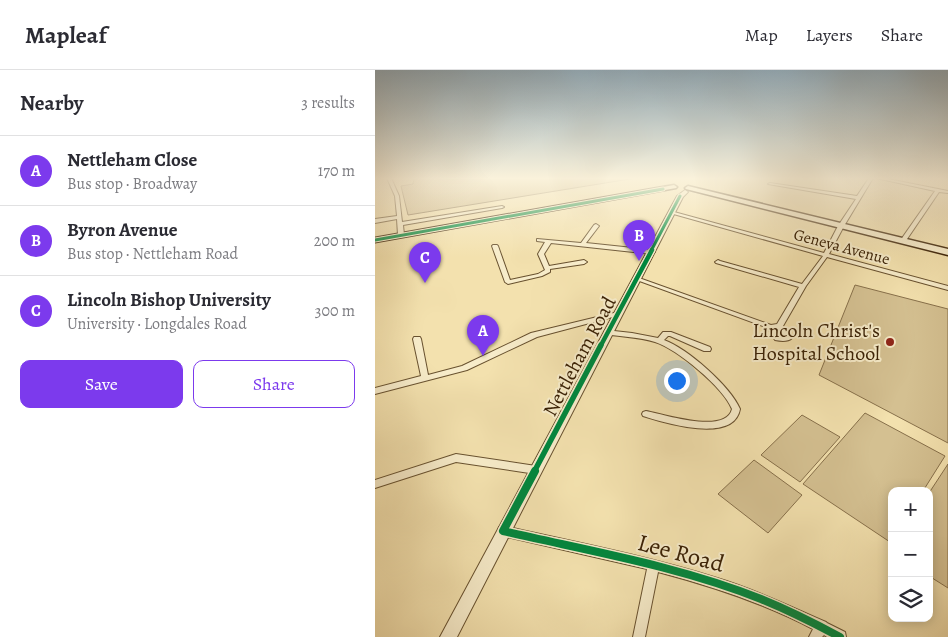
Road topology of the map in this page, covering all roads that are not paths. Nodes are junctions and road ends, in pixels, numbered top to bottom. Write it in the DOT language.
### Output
graph roads {
  1 [pos="398,204"];
  2 [pos="575,204"];
  3 [pos="675,204"];
  4 [pos="753,204"];
  5 [pos="854,204"];
  6 [pos="928,204"];
  7 [pos="502,207"];
  8 [pos="672,213"];
  9 [pos="399,217"];
  10 [pos="375,220"];
  11 [pos="399,224"];
  12 [pos="596,226"];
  13 [pos="841,226"];
  14 [pos="401,235"];
  15 [pos="375,240"];
  16 [pos="539,240"];
  17 [pos="549,241"];
  18 [pos="903,241"];
  19 [pos="582,245"];
  20 [pos="495,246"];
  21 [pos="652,252"];
  22 [pos="948,252"];
  23 [pos="826,255"];
  24 [pos="584,262"];
  25 [pos="718,262"];
  26 [pos="547,268"];
  27 [pos="637,280"];
  28 [pos="803,286"];
  29 [pos="948,288"];
  30 [pos="618,314"];
  31 [pos="779,326"];
  32 [pos="770,327"];
  33 [pos="608,332"];
  34 [pos="417,339"];
  35 [pos="659,341"];
  36 [pos="707,349"];
  37 [pos="425,378"];
  38 [pos="375,390"];
  39 [pos="646,414"];
  40 [pos="536,470"];
  41 [pos="375,484"];
  42 [pos="503,531"];
  43 [pos="653,567"];
  44 [pos="819,632"];
  45 [pos="448,637"];
  46 [pos="639,637"];
  47 [pos="840,637"];
  1 -- 9 [label="street"];
  2 -- 14 [label="main road"];
  3 -- 8 [label="street, Nettleham Road"];
  4 -- 13 [label="main road"];
  5 -- 13 [label="street"];
  6 -- 18 [label="street"];
  7 -- 11 [label="street"];
  8 -- 21 [label="street, Nettleham Road"];
  8 -- 23 [label="street, Geneva Avenue"];
  9 -- 10 [label="street"];
  9 -- 11 [label="street"];
  11 -- 14 [label="street"];
  12 -- 19 [label="street"];
  13 -- 18 [label="main road"];
  13 -- 23 [label="street"];
  14 -- 15 [label="main road"];
  16 -- 17 [label="street"];
  17 -- 19 [label="street"];
  17 -- 26 [label="street"];
  18 -- 22 [label="main road"];
  19 -- 21 [label="street"];
  20 -- 26 [label="street"];
  21 -- 27 [label="street, Nettleham Road"];
  23 -- 28 [label="street"];
  23 -- 29 [label="street, Geneva Avenue"];
  24 -- 26 [label="street"];
  25 -- 28 [label="street"];
  27 -- 30 [label="street, Nettleham Road"];
  27 -- 32 [label="street"];
  28 -- 31 [label="street"];
  30 -- 33 [label="street, Nettleham Road"];
  30 -- 37 [label="street"];
  31 -- 32 [label="street"];
  31 -- 32 [label="street"];
  33 -- 35 [label="street"];
  33 -- 40 [label="street, Nettleham Road"];
  34 -- 37 [label="street"];
  35 -- 36 [label="street"];
  35 -- 39 [label="street"];
  37 -- 38 [label="street"];
  40 -- 41 [label="street"];
  40 -- 42 [label="street, Nettleham Road"];
  42 -- 43 [label="street, Lee Road"];
  42 -- 45 [label="street, Nettleham Road"];
  43 -- 44 [label="street, Lee Road"];
  43 -- 46 [label="street"];
  44 -- 47 [label="street, Lee Road"];
}
